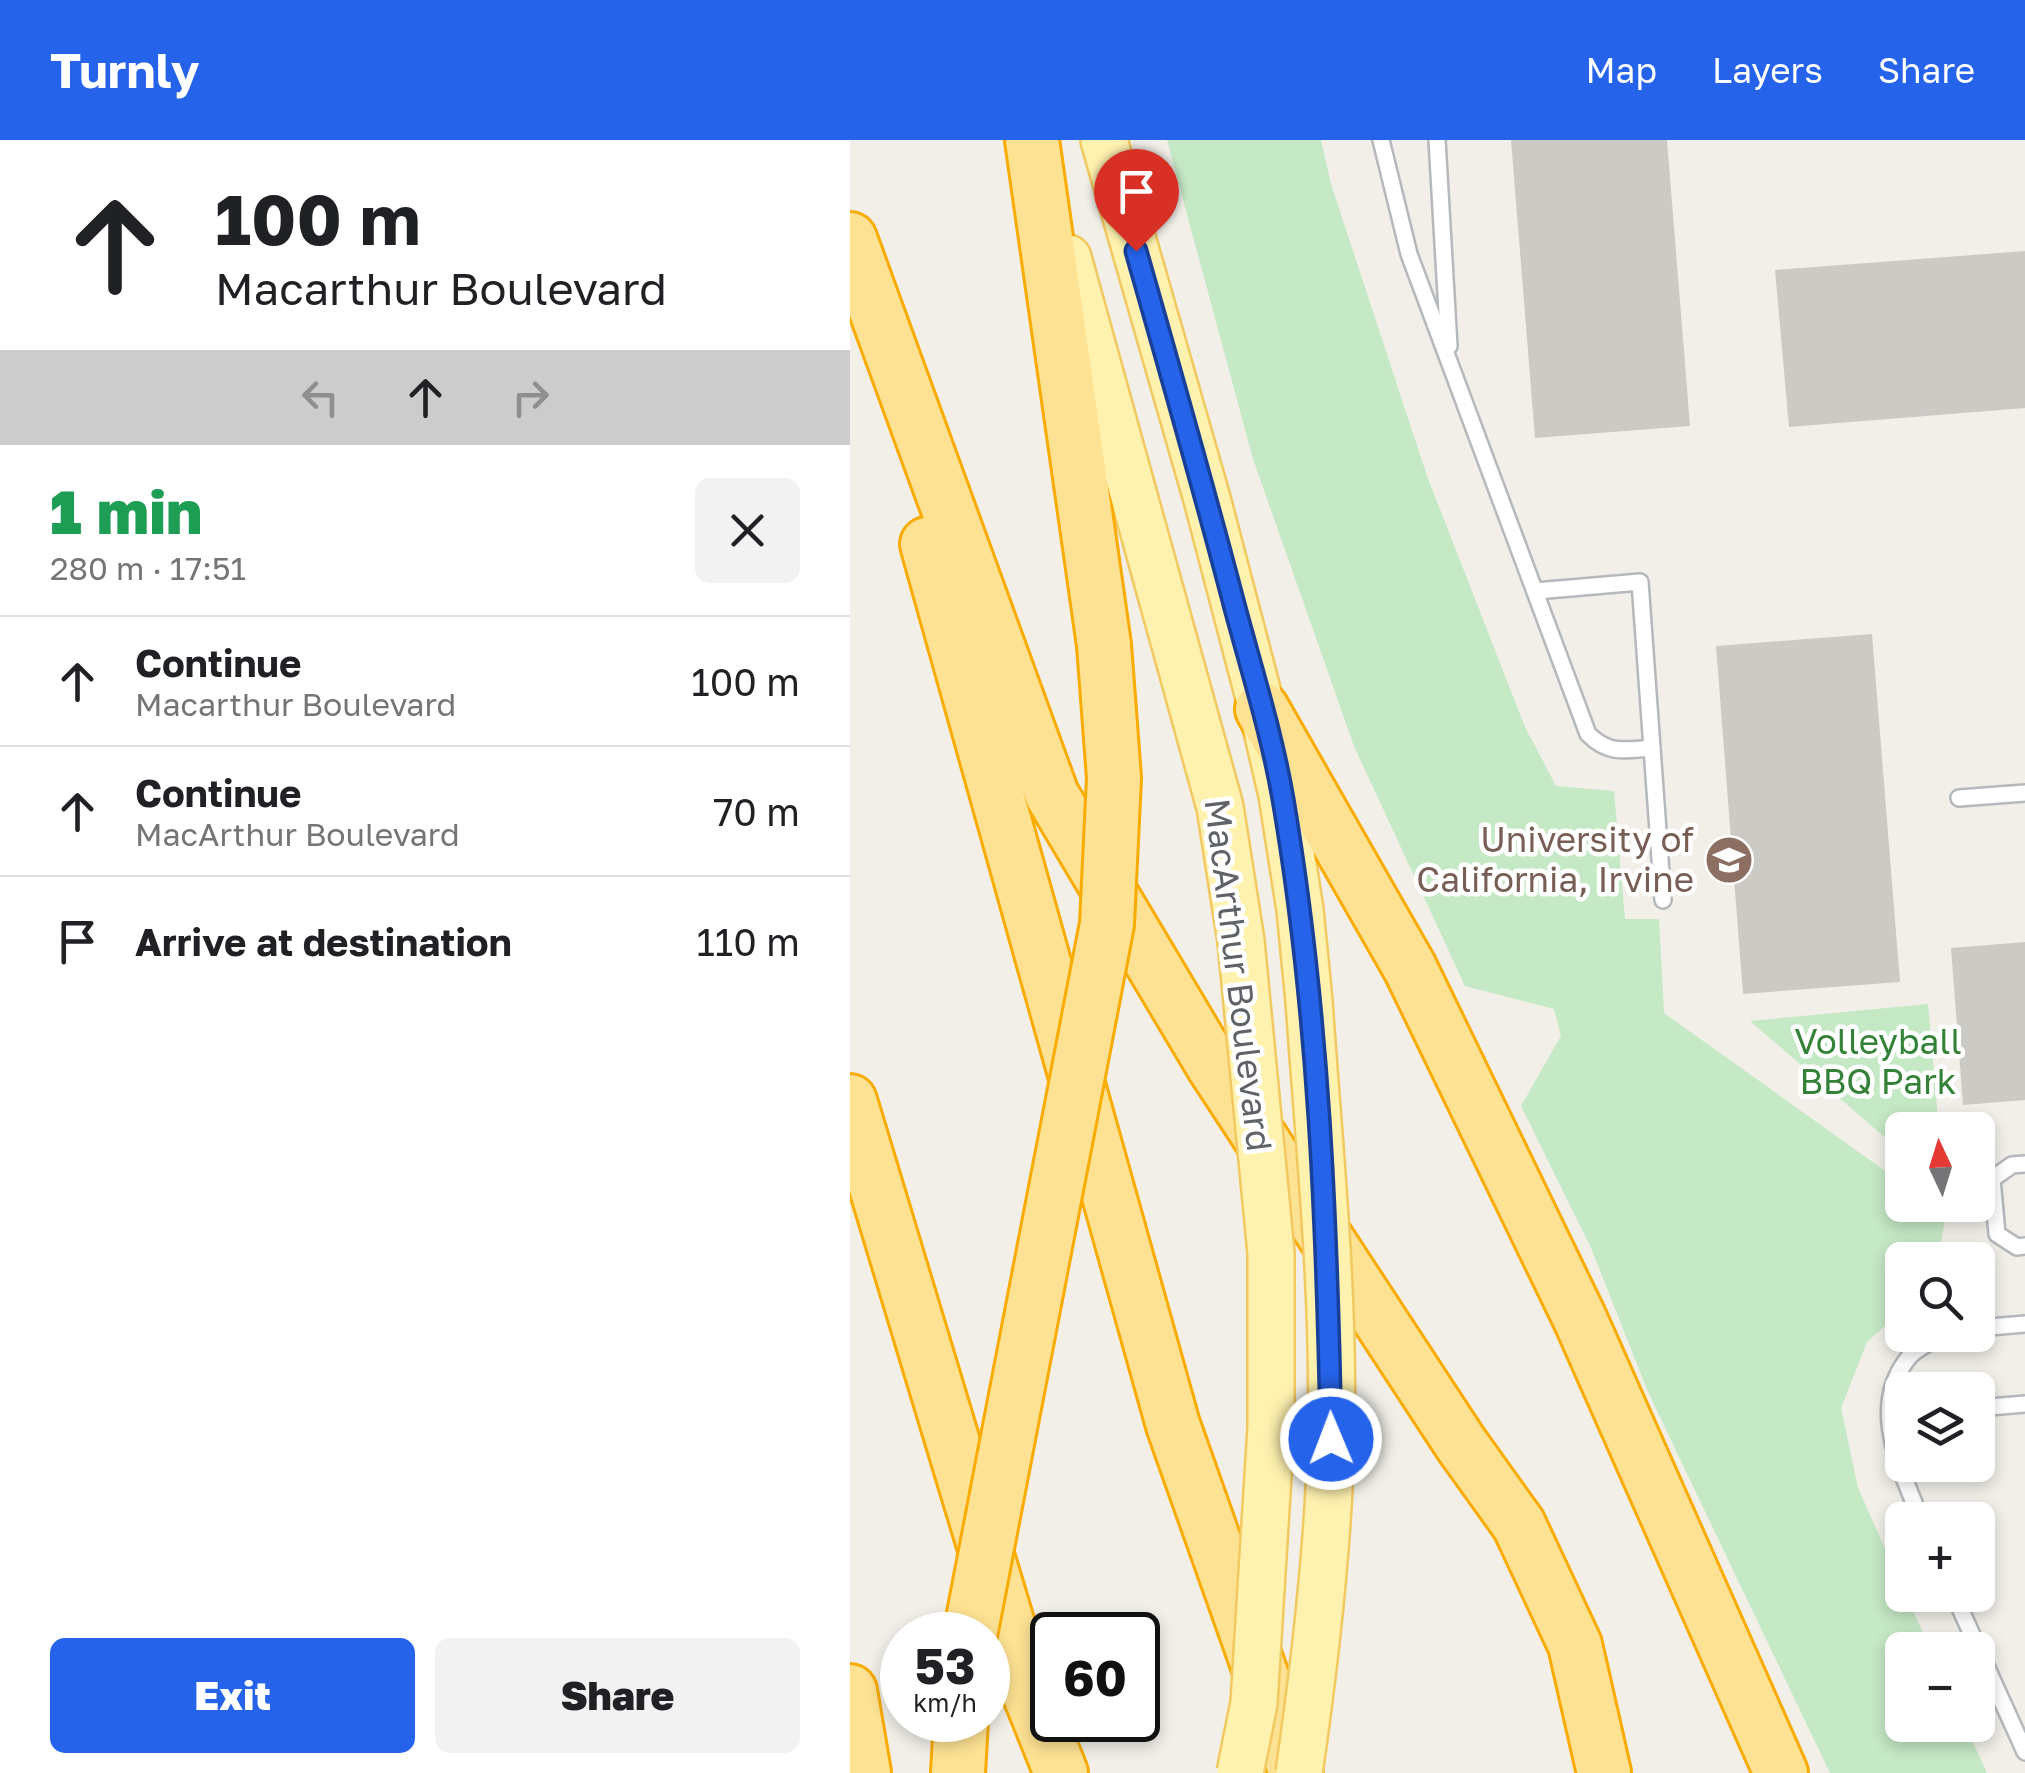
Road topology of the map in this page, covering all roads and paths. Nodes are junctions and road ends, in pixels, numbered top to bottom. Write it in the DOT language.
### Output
graph roads {
  1 [pos="1033,140"];
  2 [pos="1104,140"];
  3 [pos="1381,140"];
  4 [pos="1436,140"];
  5 [pos="850,239"];
  6 [pos="850,262"];
  7 [pos="1450,362"];
  8 [pos="1536,591"];
  9 [pos="1262,709"];
  10 [pos="1652,748"];
  11 [pos="2025,792"];
  12 [pos="1959,798"];
  13 [pos="1663,900"];
  14 [pos="850,1100"];
  15 [pos="2025,1164"];
  16 [pos="2025,1246"];
  17 [pos="2025,1324"];
  18 [pos="1995,1327"];
  19 [pos="1915,1352"];
  20 [pos="1900,1372"];
  21 [pos="2025,1404"];
  22 [pos="1995,1407"];
  23 [pos="974,1612"];
  24 [pos="1962,1612"];
  25 [pos="850,1691"];
  26 [pos="959,1742"];
  27 [pos="2025,1752"];
  28 [pos="864,1773"];
  29 [pos="958,1773"];
  30 [pos="1061,1773"];
  31 [pos="1240,1773"];
  32 [pos="1297,1773"];
  33 [pos="1604,1773"];
  34 [pos="1780,1773"];
  1 -- 23 [label="highway, bridge"];
  1 -- 31 [label="main road, MacArthur Boulevard, bridge"];
  2 -- 9 [label="main road"];
  3 -- 7 [label="lane"];
  4 -- 7 [label="lane"];
  5 -- 33 [label="highway"];
  6 -- 32 [label="highway"];
  7 -- 8 [label="lane"];
  8 -- 10 [label="lane"];
  8 -- 10 [label="lane"];
  9 -- 32 [label="main road, MacArthur Boulevard, bridge"];
  9 -- 34 [label="highway"];
  10 -- 13 [label="lane"];
  11 -- 12 [label="lane"];
  14 -- 30 [label="highway"];
  15 -- 16 [label="lane"];
  17 -- 18 [label="lane"];
  19 -- 20 [label="lane"];
  21 -- 22 [label="lane"];
  24 -- 27 [label="lane"];
  25 -- 28 [label="highway"];
  26 -- 29 [label="highway"];
}
